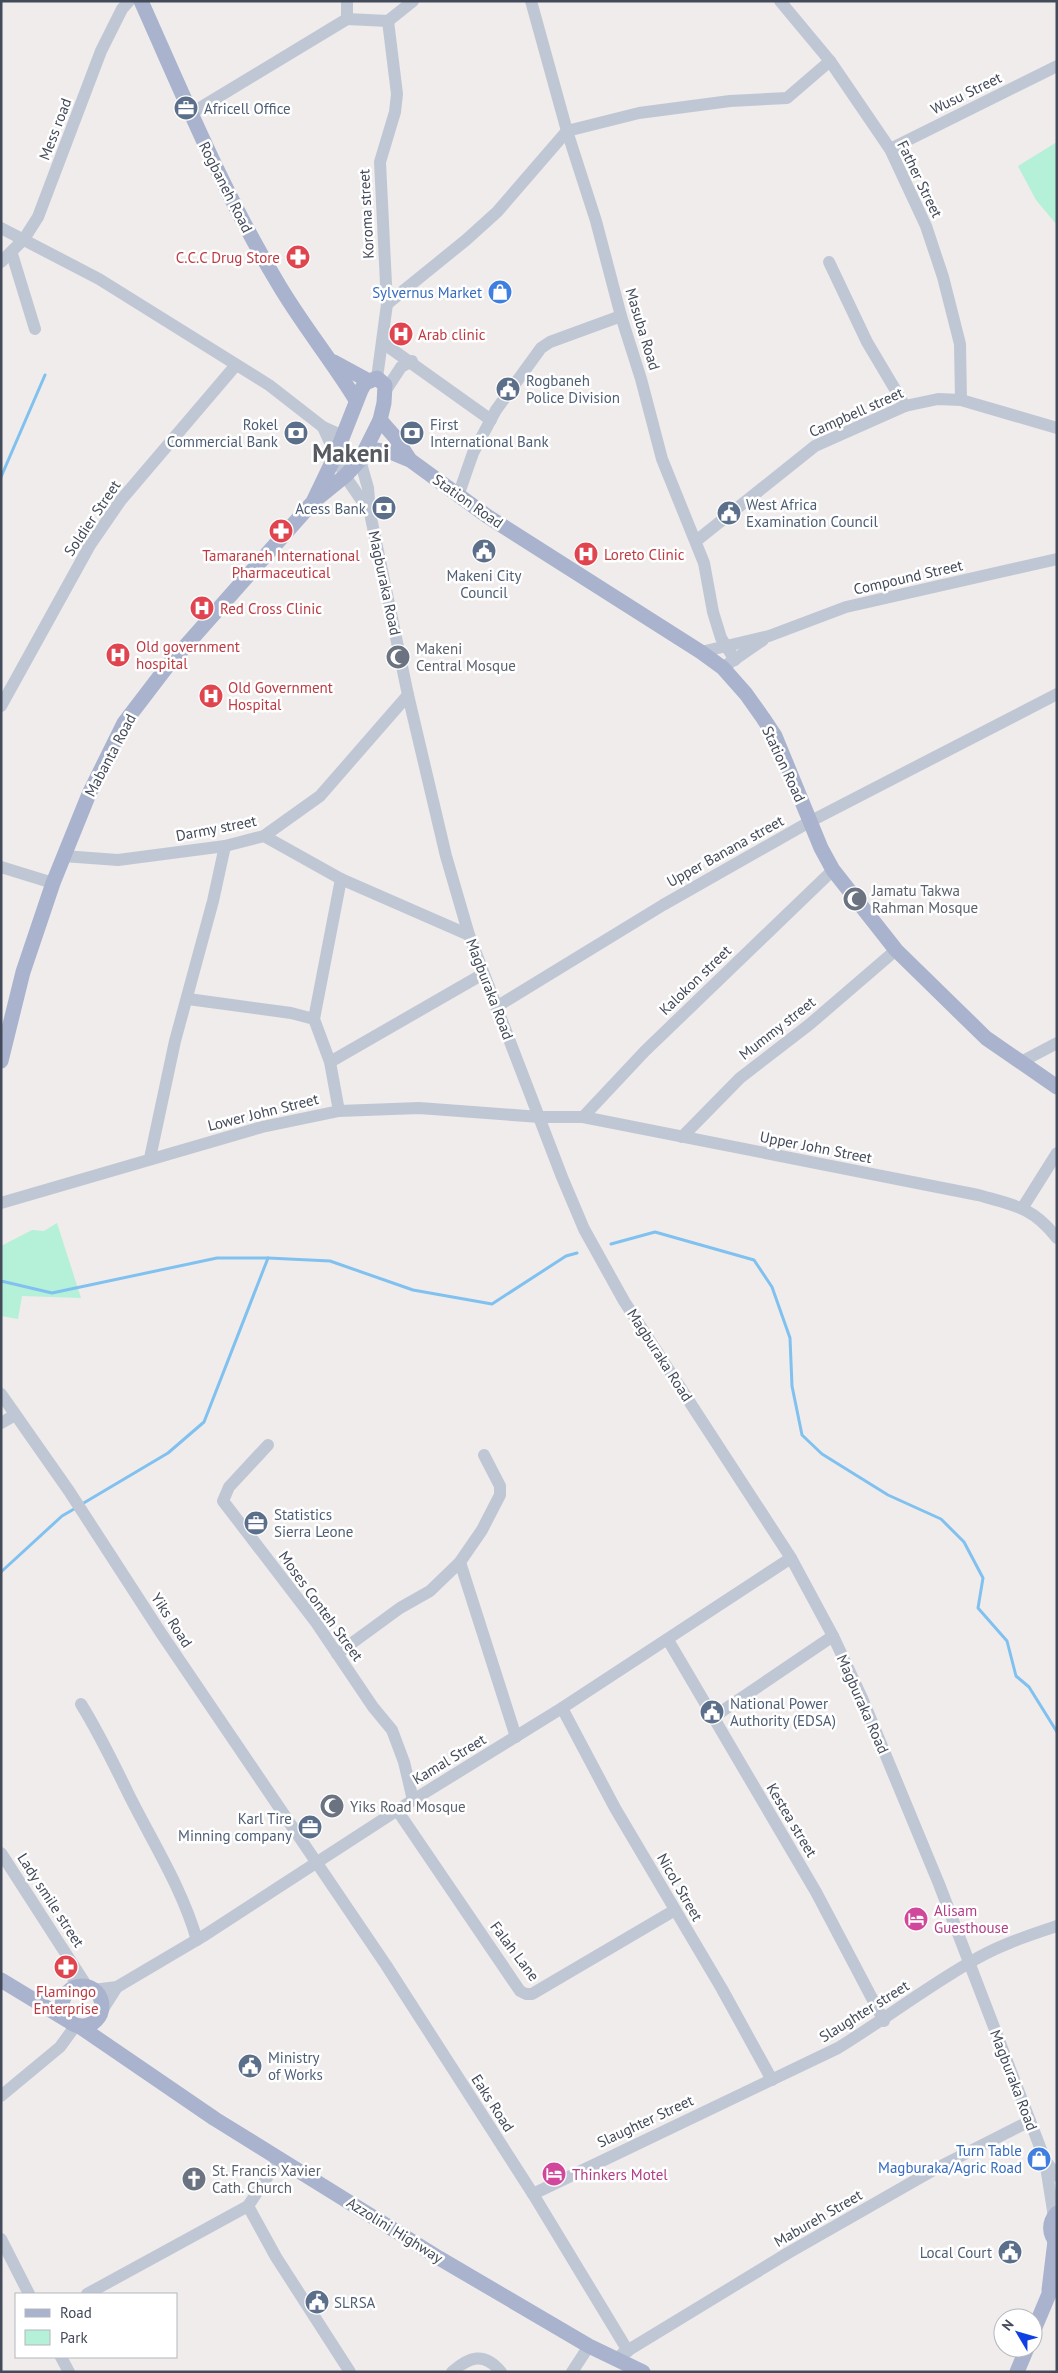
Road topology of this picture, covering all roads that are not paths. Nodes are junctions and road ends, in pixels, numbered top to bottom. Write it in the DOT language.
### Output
graph roads {
  1 [pos="129,1"];
  2 [pos="141,1"];
  3 [pos="347,1"];
  4 [pos="413,1"];
  5 [pos="531,1"];
  6 [pos="780,1"];
  7 [pos="347,20"];
  8 [pos="388,21"];
  9 [pos="830,61"];
  10 [pos="1057,66"];
  11 [pos="190,114"];
  12 [pos="567,131"];
  13 [pos="890,149"];
  14 [pos="1,228"];
  15 [pos="24,239"];
  16 [pos="12,254"];
  17 [pos="1,262"];
  18 [pos="829,262"];
  19 [pos="387,304"];
  20 [pos="621,316"];
  21 [pos="34,329"];
  22 [pos="383,342"];
  23 [pos="412,361"];
  24 [pos="332,362"];
  25 [pos="236,365"];
  26 [pos="377,383"];
  27 [pos="356,400"];
  28 [pos="961,400"];
  29 [pos="905,406"];
  30 [pos="380,420"];
  31 [pos="491,420"];
  32 [pos="323,426"];
  33 [pos="1057,428"];
  34 [pos="343,436"];
  35 [pos="363,454"];
  36 [pos="335,456"];
  37 [pos="410,460"];
  38 [pos="345,476"];
  39 [pos="458,496"];
  40 [pos="313,502"];
  41 [pos="370,513"];
  42 [pos="696,542"];
  43 [pos="1057,559"];
  44 [pos="769,636"];
  45 [pos="725,646"];
  46 [pos="701,652"];
  47 [pos="729,664"];
  48 [pos="1057,694"];
  49 [pos="408,695"];
  50 [pos="1,706"];
  51 [pos="811,821"];
  52 [pos="264,836"];
  53 [pos="225,846"];
  54 [pos="63,856"];
  55 [pos="1,867"];
  56 [pos="833,870"];
  57 [pos="341,879"];
  58 [pos="53,883"];
  59 [pos="469,935"];
  60 [pos="896,950"];
  61 [pos="484,974"];
  62 [pos="188,999"];
  63 [pos="496,1007"];
  64 [pos="314,1019"];
  65 [pos="1057,1043"];
  66 [pos="1,1061"];
  67 [pos="330,1062"];
  68 [pos="1021,1062"];
  69 [pos="1057,1087"];
  70 [pos="339,1111"];
  71 [pos="540,1117"];
  72 [pos="584,1117"];
  73 [pos="682,1137"];
  74 [pos="1057,1154"];
  75 [pos="150,1158"];
  76 [pos="1,1203"];
  77 [pos="1023,1207"];
  78 [pos="1057,1238"];
  79 [pos="1,1394"];
  80 [pos="15,1415"];
  81 [pos="1,1423"];
  82 [pos="268,1445"];
  83 [pos="484,1455"];
  84 [pos="791,1558"];
  85 [pos="460,1562"];
  86 [pos="833,1636"];
  87 [pos="668,1640"];
  88 [pos="337,1654"];
  89 [pos="81,1704"];
  90 [pos="562,1708"];
  91 [pos="712,1718"];
  92 [pos="516,1737"];
  93 [pos="413,1800"];
  94 [pos="397,1810"];
  95 [pos="1,1853"];
  96 [pos="316,1864"];
  97 [pos="674,1910"];
  98 [pos="1057,1926"];
  99 [pos="197,1940"];
  100 [pos="968,1963"];
  101 [pos="1,1980"];
  102 [pos="117,1987"];
  103 [pos="80,1990"];
  104 [pos="36,2000"];
  105 [pos="100,2015"];
  106 [pos="884,2020"];
  107 [pos="74,2024"];
  108 [pos="111,2046"];
  109 [pos="772,2080"];
  110 [pos="1,2096"];
  111 [pos="1030,2121"];
  112 [pos="280,2158"];
  113 [pos="1045,2160"];
  114 [pos="1057,2176"];
  115 [pos="533,2194"];
  116 [pos="248,2206"];
  117 [pos="1055,2215"];
  118 [pos="1,2238"];
  119 [pos="1056,2242"];
  120 [pos="1057,2280"];
  121 [pos="29,2293"];
  122 [pos="89,2293"];
  123 [pos="1048,2294"];
  124 [pos="1042,2308"];
  125 [pos="589,2346"];
  126 [pos="628,2352"];
  127 [pos="62,2358"];
  128 [pos="1022,2358"];
  129 [pos="614,2359"];
  130 [pos="69,2372"];
  131 [pos="350,2372"];
  132 [pos="452,2372"];
  133 [pos="501,2372"];
  134 [pos="572,2372"];
  135 [pos="643,2372"];
  136 [pos="1017,2372"];
  1 -- 15 [label="street, Mess road"];
  2 -- 11 [label="main road, Rogbaneh Road"];
  3 -- 7 [label="street"];
  4 -- 8 [label="street"];
  5 -- 12 [label="street, Masuba Road"];
  6 -- 9 [label="street, Father Street"];
  7 -- 8 [label="street"];
  7 -- 11 [label="street"];
  8 -- 19 [label="street, Koroma street"];
  9 -- 12 [label="street"];
  9 -- 13 [label="street, Father Street"];
  10 -- 13 [label="street, Wusu Street"];
  11 -- 24 [label="main road, Rogbaneh Road"];
  12 -- 19 [label="street"];
  12 -- 20 [label="street, Masuba Road"];
  13 -- 28 [label="street, Father Street"];
  14 -- 15 [label="street"];
  15 -- 16 [label="street, Mess road"];
  15 -- 25 [label="street"];
  16 -- 17 [label="street, Mess road"];
  16 -- 21 [label="street"];
  18 -- 29 [label="street"];
  19 -- 22 [label="street, Koroma street"];
  20 -- 31 [label="street"];
  20 -- 42 [label="street, Masuba Road"];
  22 -- 23 [label="street"];
  22 -- 26 [label="street, Koroma street"];
  23 -- 26 [label="street"];
  23 -- 31 [label="street"];
  24 -- 26 [label="main road"];
  24 -- 27 [label="main road, Rogbaneh Road"];
  25 -- 32 [label="street"];
  25 -- 50 [label="street, Soldier Street"];
  26 -- 27 [label="main road"];
  26 -- 30 [label="main road"];
  27 -- 34 [label="main road"];
  28 -- 29 [label="street, Campbell street"];
  28 -- 33 [label="street, Campbell street"];
  29 -- 42 [label="street, Campbell street"];
  30 -- 35 [label="main road"];
  30 -- 37 [label="main road, Station Road"];
  31 -- 39 [label="street"];
  32 -- 34 [label="street"];
  32 -- 36 [label="street"];
  34 -- 36 [label="main road"];
  35 -- 37 [label="main road, Station Road"];
  35 -- 38 [label="main road"];
  35 -- 41 [label="street, Magburaka Road"];
  36 -- 38 [label="street, Magburaka Road"];
  36 -- 40 [label="main road"];
  37 -- 39 [label="main road, Station Road"];
  38 -- 40 [label="main road"];
  38 -- 41 [label="street, Magburaka Road"];
  39 -- 46 [label="main road, Station Road"];
  40 -- 54 [label="main road, Mabanta Road"];
  41 -- 49 [label="street, Magburaka Road"];
  42 -- 45 [label="street, Masuba Road"];
  43 -- 44 [label="street, Compound Street"];
  44 -- 45 [label="street, Compound Street"];
  44 -- 47 [label="street, Compound Street"];
  45 -- 46 [label="street, Compound Street"];
  45 -- 47 [label="street, Masuba Road"];
  46 -- 47 [label="main road, Station Road"];
  47 -- 51 [label="main road, Station Road"];
  48 -- 51 [label="street, Upper Banana street"];
  49 -- 52 [label="street, Darmy street"];
  49 -- 59 [label="street, Magburaka Road"];
  51 -- 56 [label="main road, Station Road"];
  51 -- 63 [label="street, Upper Banana street"];
  52 -- 53 [label="street, Darmy street"];
  52 -- 57 [label="street"];
  53 -- 54 [label="street, Darmy street"];
  53 -- 62 [label="street"];
  54 -- 58 [label="main road, Mabanta Road"];
  55 -- 58 [label="street"];
  56 -- 60 [label="main road, Station Road"];
  56 -- 72 [label="street, Kalokon street"];
  57 -- 59 [label="street"];
  57 -- 64 [label="street"];
  58 -- 66 [label="main road, Mabanta Road"];
  59 -- 61 [label="street, Magburaka Road"];
  60 -- 68 [label="main road, Station Road"];
  60 -- 73 [label="street, Mummy street"];
  61 -- 63 [label="street, Magburaka Road"];
  61 -- 67 [label="street"];
  62 -- 64 [label="street"];
  62 -- 75 [label="street"];
  63 -- 71 [label="street, Magburaka Road"];
  64 -- 67 [label="street"];
  65 -- 68 [label="street"];
  67 -- 70 [label="street"];
  68 -- 69 [label="main road, Station Road"];
  70 -- 71 [label="street, Lower John Street"];
  70 -- 75 [label="street, Lower John Street"];
  71 -- 72 [label="street, Upper John Street"];
  71 -- 84 [label="street, Magburaka Road"];
  72 -- 73 [label="street, Upper John Street"];
  73 -- 77 [label="street, Upper John Street"];
  74 -- 77 [label="street"];
  75 -- 76 [label="street, Lower John Street"];
  77 -- 78 [label="street"];
  79 -- 80 [label="street, Yiks Road"];
  80 -- 81 [label="street"];
  80 -- 96 [label="street, Yiks Road"];
  82 -- 88 [label="street, Moses Conteh Street"];
  83 -- 85 [label="street"];
  84 -- 86 [label="street, Magburaka Road"];
  84 -- 87 [label="street, Kamal Street"];
  85 -- 88 [label="street"];
  85 -- 92 [label="street"];
  86 -- 91 [label="street"];
  86 -- 100 [label="street, Magburaka Road"];
  87 -- 90 [label="street, Kamal Street"];
  87 -- 91 [label="street, Kestea street"];
  88 -- 93 [label="street, Moses Conteh Street"];
  89 -- 99 [label="street"];
  90 -- 92 [label="street, Kamal Street"];
  90 -- 97 [label="street, Nicol Street"];
  91 -- 106 [label="street, Kestea street"];
  92 -- 93 [label="street, Kamal Street"];
  93 -- 94 [label="street, Kamal Street"];
  94 -- 96 [label="street, Kamal Street"];
  94 -- 97 [label="street, Falah Lane"];
  95 -- 103 [label="street, Lady smile street"];
  96 -- 99 [label="street, Kamal Street"];
  96 -- 115 [label="street, Eaks Road"];
  97 -- 109 [label="street, Nicol Street"];
  98 -- 100 [label="street, Slaughter street"];
  99 -- 102 [label="street, Kamal Street"];
  100 -- 106 [label="street, Slaughter street"];
  100 -- 111 [label="street, Magburaka Road"];
  101 -- 104 [label="main road, Azzolini Highway"];
  102 -- 103 [label="street, Kamal Street"];
  102 -- 105 [label="street"];
  103 -- 104 [label="main road"];
  103 -- 105 [label="main road"];
  103 -- 107 [label="main road"];
  104 -- 107 [label="main road, Azzolini Highway"];
  105 -- 107 [label="main road"];
  105 -- 108 [label="main road"];
  106 -- 109 [label="street, Slaughter street"];
  107 -- 108 [label="main road, Azzolini Highway"];
  107 -- 110 [label="street"];
  108 -- 112 [label="main road, Azzolini Highway"];
  109 -- 115 [label="street, Slaughter Street"];
  111 -- 113 [label="street, Magburaka Road"];
  111 -- 126 [label="street, Mabureh Street"];
  112 -- 116 [label="street"];
  112 -- 125 [label="main road, Azzolini Highway"];
  113 -- 114 [label="street, Magburaka Road"];
  113 -- 117 [label="street, Magburaka Road"];
  115 -- 126 [label="street, Eaks Road"];
  116 -- 122 [label="street"];
  116 -- 131 [label="street"];
  117 -- 119 [label="main road"];
  118 -- 121 [label="street"];
  119 -- 123 [label="main road"];
  120 -- 123 [label="main road"];
  123 -- 124 [label="main road"];
  125 -- 129 [label="main road, Azzolini Highway"];
  125 -- 134 [label="street"];
  126 -- 129 [label="street"];
  127 -- 130 [label="street"];
  128 -- 136 [label="main road"];
  129 -- 135 [label="main road, Azzolini Highway"];
  132 -- 133 [label="street"];
}
